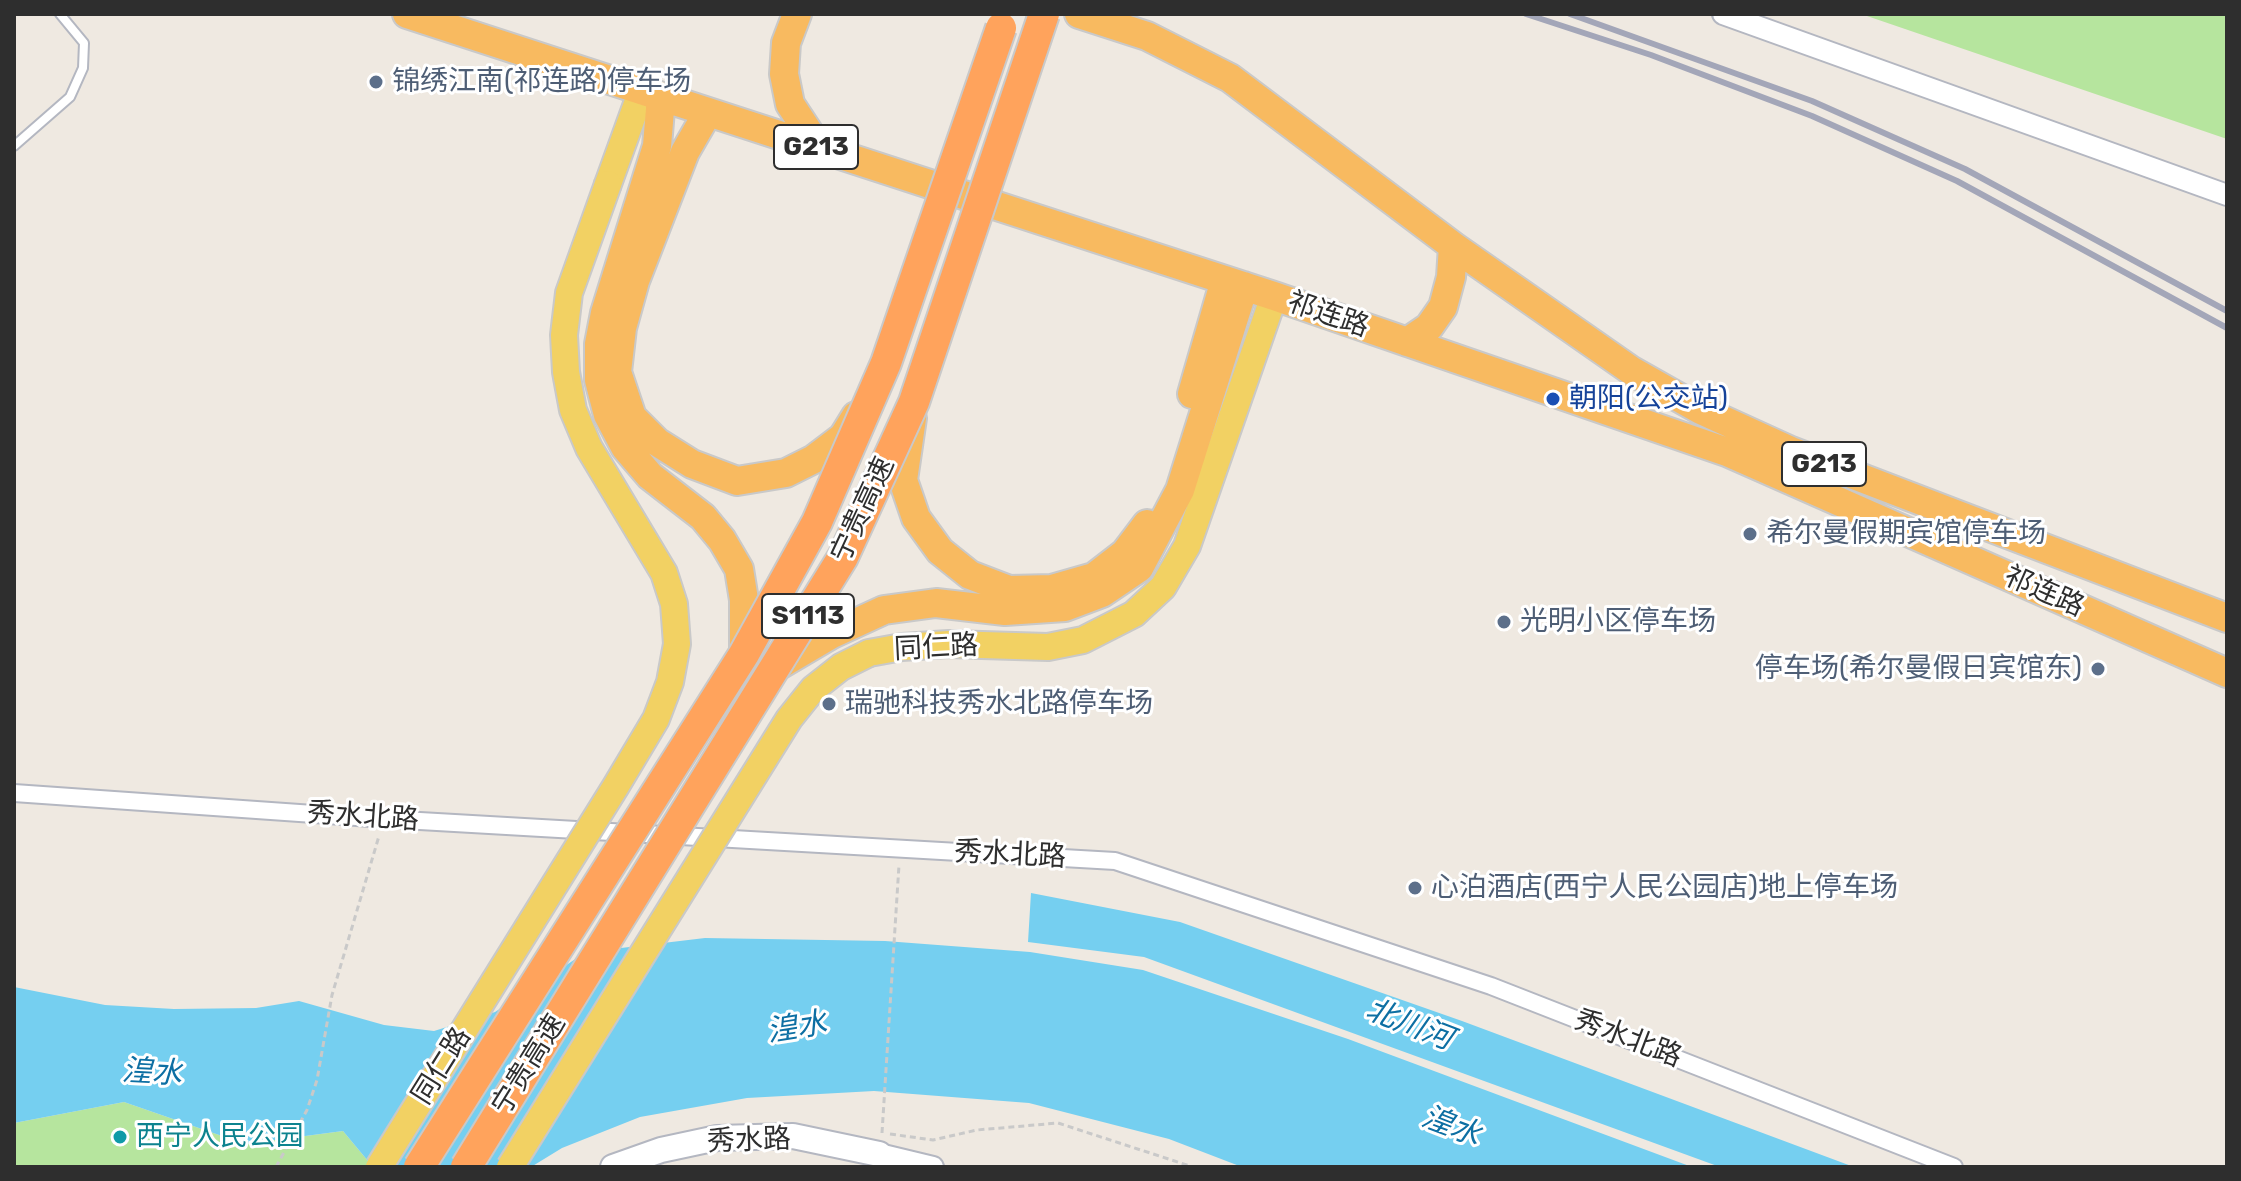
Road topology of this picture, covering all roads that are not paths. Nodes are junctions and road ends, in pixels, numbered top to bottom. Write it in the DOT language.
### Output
graph roads {
  1 [pos="60,14"];
  2 [pos="407,14"];
  3 [pos="797,14"];
  4 [pos="1044,14"];
  5 [pos="1079,14"];
  6 [pos="1723,14"];
  7 [pos="1001,28"];
  8 [pos="651,94"];
  9 [pos="708,112"];
  10 [pos="14,146"];
  11 [pos="819,148"];
  12 [pos="2227,195"];
  13 [pos="1453,246"];
  14 [pos="1234,283"];
  15 [pos="1274,296"];
  16 [pos="1407,342"];
  17 [pos="886,363"];
  18 [pos="914,402"];
  19 [pos="1007,600"];
  20 [pos="2227,618"];
  21 [pos="744,654"];
  22 [pos="776,667"];
  23 [pos="2227,673"];
  24 [pos="14,793"];
  25 [pos="880,1144"];
  26 [pos="379,1167"];
  27 [pos="419,1167"];
  28 [pos="466,1167"];
  29 [pos="510,1167"];
  30 [pos="613,1167"];
  31 [pos="933,1167"];
  32 [pos="1954,1167"];
  1 -- 10 [label="lane"];
  2 -- 8 [label="highway, 祁连路 / G213"];
  3 -- 11 [label="highway"];
  4 -- 18 [label="highway, 宁贵高速 / S1113, bridge"];
  5 -- 13 [label="highway, 祁连路 / G213"];
  6 -- 12 [label="street"];
  7 -- 17 [label="highway, 宁贵高速 / S1113, bridge"];
  8 -- 9 [label="highway, 祁连路 / G213"];
  8 -- 21 [label="highway"];
  8 -- 26 [label="main road, 同仁路, bridge"];
  9 -- 11 [label="highway, 祁连路 / G213"];
  9 -- 17 [label="highway, bridge"];
  11 -- 14 [label="highway, 祁连路 / G213"];
  13 -- 16 [label="highway"];
  13 -- 20 [label="highway, 祁连路 / G213"];
  14 -- 15 [label="highway, 祁连路 / G213"];
  14 -- 19 [label="highway"];
  15 -- 16 [label="highway, 祁连路 / G213"];
  15 -- 29 [label="main road, 同仁路, bridge"];
  16 -- 23 [label="highway, 祁连路 / G213"];
  17 -- 21 [label="highway, 宁贵高速 / S1113, bridge"];
  18 -- 19 [label="highway, bridge"];
  18 -- 22 [label="highway, 宁贵高速 / S1113, bridge"];
  19 -- 22 [label="highway"];
  21 -- 27 [label="highway, 宁贵高速 / S1113, bridge"];
  22 -- 28 [label="highway, 宁贵高速 / S1113, bridge"];
  24 -- 32 [label="street, 秀水北路"];
  25 -- 30 [label="main road, 秀水路"];
  25 -- 31 [label="street, 秀水路"];
}
